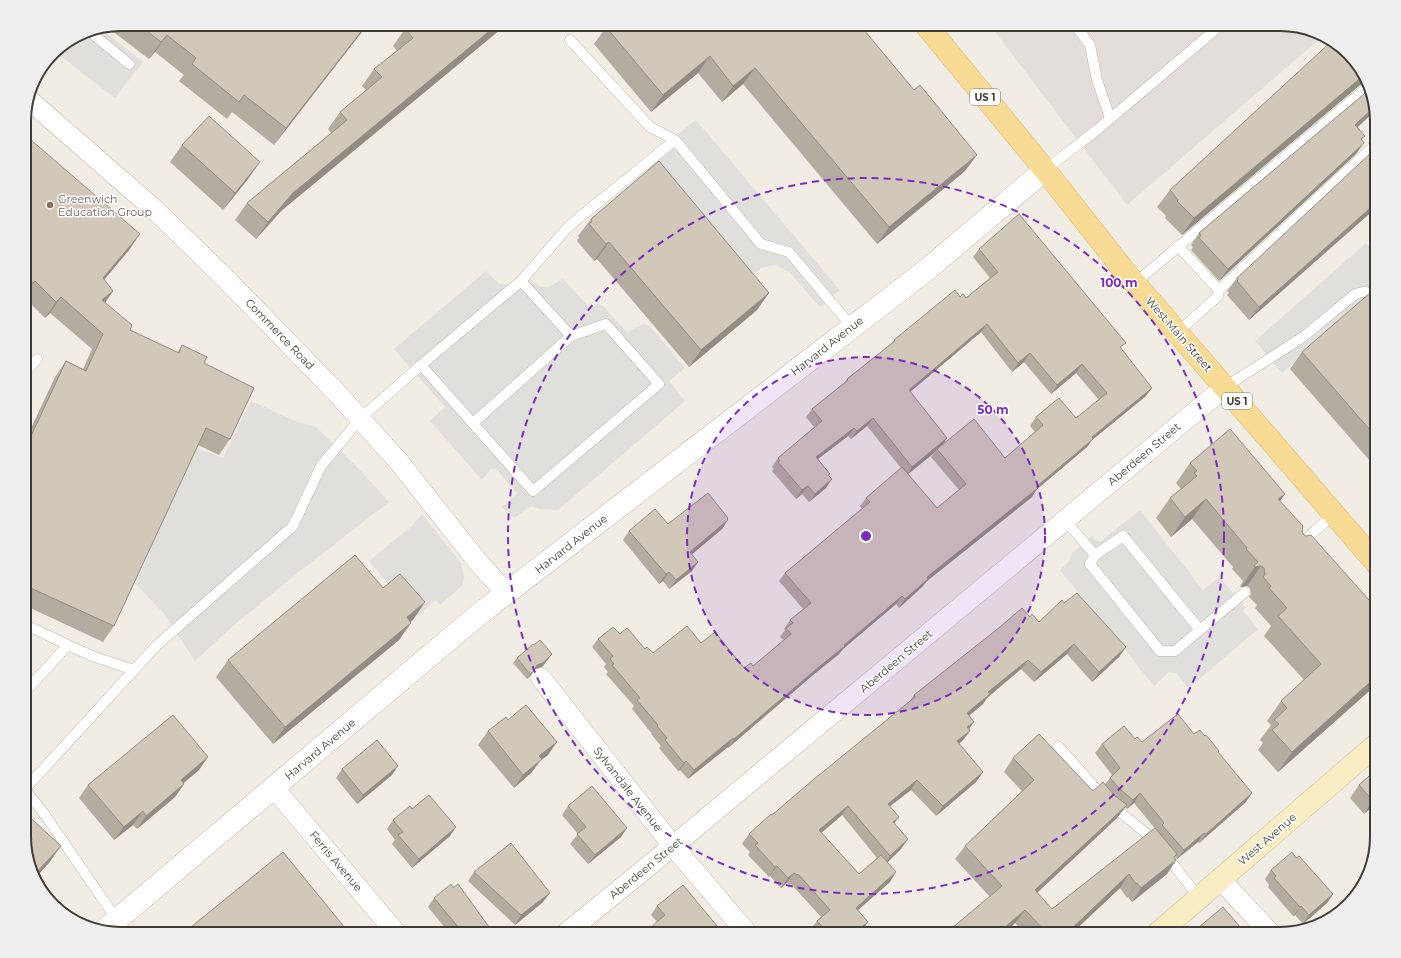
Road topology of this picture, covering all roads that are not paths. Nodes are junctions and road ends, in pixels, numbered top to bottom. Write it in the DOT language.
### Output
graph roads {
  1 [pos="931,31"];
  2 [pos="1082,31"];
  3 [pos="1214,31"];
  4 [pos="94,35"];
  5 [pos="570,40"];
  6 [pos="129,64"];
  7 [pos="1364,90"];
  8 [pos="33,103"];
  9 [pos="1110,118"];
  10 [pos="675,140"];
  11 [pos="1370,150"];
  12 [pos="1045,170"];
  13 [pos="1178,246"];
  14 [pos="522,281"];
  15 [pos="1135,283"];
  16 [pos="1218,291"];
  17 [pos="1370,294"];
  18 [pos="852,327"];
  19 [pos="1178,332"];
  20 [pos="571,336"];
  21 [pos="37,359"];
  22 [pos="421,365"];
  23 [pos="31,366"];
  24 [pos="1225,386"];
  25 [pos="360,419"];
  26 [pos="473,423"];
  27 [pos="1334,514"];
  28 [pos="1065,520"];
  29 [pos="1294,550"];
  30 [pos="1095,555"];
  31 [pos="1370,556"];
  32 [pos="1245,592"];
  33 [pos="507,594"];
  34 [pos="31,627"];
  35 [pos="1200,630"];
  36 [pos="68,645"];
  37 [pos="134,670"];
  38 [pos="541,678"];
  39 [pos="31,685"];
  40 [pos="1058,746"];
  41 [pos="1370,750"];
  42 [pos="31,780"];
  43 [pos="274,788"];
  44 [pos="31,797"];
  45 [pos="674,846"];
  46 [pos="1220,879"];
  47 [pos="1198,898"];
  48 [pos="111,925"];
  49 [pos="391,927"];
  50 [pos="574,927"];
  51 [pos="742,927"];
  52 [pos="1165,927"];
  53 [pos="1265,927"];
  1 -- 12 [label="main road, West Main Street / US 1"];
  2 -- 9 [label="lane"];
  3 -- 9 [label="lane"];
  4 -- 6 [label="lane"];
  5 -- 10 [label="lane"];
  7 -- 13 [label="lane"];
  8 -- 25 [label="street, Commerce Road"];
  9 -- 12 [label="lane"];
  10 -- 14 [label="lane"];
  10 -- 18 [label="lane"];
  11 -- 16 [label="lane"];
  12 -- 15 [label="main road, West Main Street / US 1"];
  12 -- 18 [label="street, Harvard Avenue"];
  13 -- 15 [label="lane"];
  13 -- 16 [label="lane"];
  14 -- 20 [label="lane"];
  14 -- 22 [label="lane"];
  15 -- 19 [label="main road, West Main Street / US 1"];
  16 -- 19 [label="lane"];
  17 -- 24 [label="lane"];
  18 -- 33 [label="street, Harvard Avenue"];
  19 -- 24 [label="main road, West Main Street / US 1"];
  20 -- 26 [label="lane"];
  20 -- 26 [label="lane"];
  21 -- 23 [label="lane"];
  22 -- 25 [label="lane"];
  22 -- 26 [label="lane"];
  24 -- 27 [label="main road, West Main Street / US 1"];
  24 -- 28 [label="street, Aberdeen Street"];
  25 -- 33 [label="street, Commerce Road"];
  25 -- 37 [label="lane"];
  27 -- 29 [label="lane"];
  27 -- 31 [label="main road, West Main Street / US 1"];
  28 -- 30 [label="lane"];
  28 -- 45 [label="street, Aberdeen Street"];
  30 -- 35 [label="lane"];
  30 -- 35 [label="lane"];
  32 -- 35 [label="lane"];
  33 -- 43 [label="street, Harvard Avenue"];
  34 -- 36 [label="lane"];
  36 -- 37 [label="lane"];
  36 -- 39 [label="lane"];
  37 -- 42 [label="lane"];
  38 -- 45 [label="street, Sylvandale Avenue"];
  40 -- 47 [label="lane"];
  41 -- 46 [label="main road, West Avenue"];
  43 -- 48 [label="street, Harvard Avenue"];
  43 -- 49 [label="street, Ferris Avenue"];
  44 -- 48 [label="lane"];
  45 -- 50 [label="street, Aberdeen Street"];
  45 -- 51 [label="street, Sylvandale Avenue"];
  46 -- 47 [label="main road, West Avenue"];
  46 -- 53 [label="street"];
  47 -- 52 [label="main road, West Avenue"];
}
